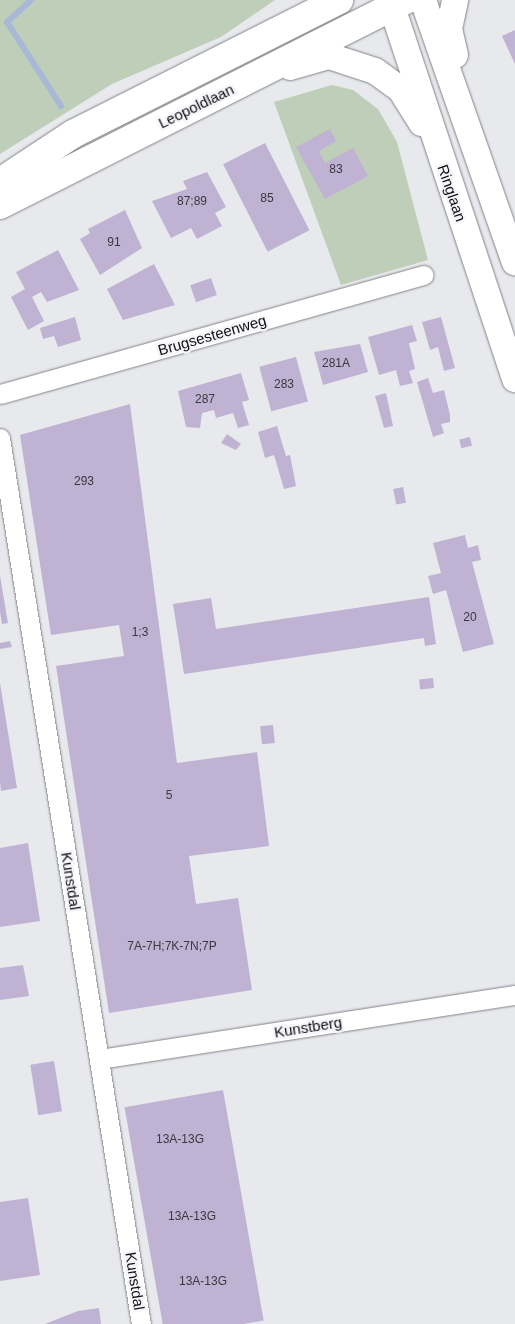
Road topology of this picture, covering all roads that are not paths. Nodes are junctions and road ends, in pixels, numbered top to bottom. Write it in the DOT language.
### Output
graph roads {
  1 [pos="339,0"];
  2 [pos="423,0"];
  3 [pos="455,0"];
  4 [pos="396,2"];
  5 [pos="294,12"];
  6 [pos="269,70"];
  7 [pos="454,86"];
  8 [pos="441,160"];
  9 [pos="0,182"];
  10 [pos="0,205"];
  11 [pos="515,262"];
  12 [pos="424,275"];
  13 [pos="515,379"];
  14 [pos="0,394"];
  15 [pos="0,438"];
  16 [pos="515,995"];
  17 [pos="100,1059"];
  18 [pos="141,1324"];
  1 -- 5 [label="main road, Leopoldlaan"];
  2 -- 7 [label="main road"];
  3 -- 7 [label="main road"];
  4 -- 6 [label="main road, Leopoldlaan"];
  4 -- 8 [label="main road, Ringlaan"];
  5 -- 9 [label="main road, Leopoldlaan"];
  6 -- 8 [label="main road"];
  6 -- 10 [label="main road, Leopoldlaan"];
  7 -- 11 [label="main road"];
  8 -- 13 [label="main road, Ringlaan"];
  12 -- 14 [label="street, Brugsesteenweg"];
  15 -- 17 [label="street, Kunstdal"];
  16 -- 17 [label="street, Kunstberg"];
  17 -- 18 [label="street, Kunstdal"];
}
